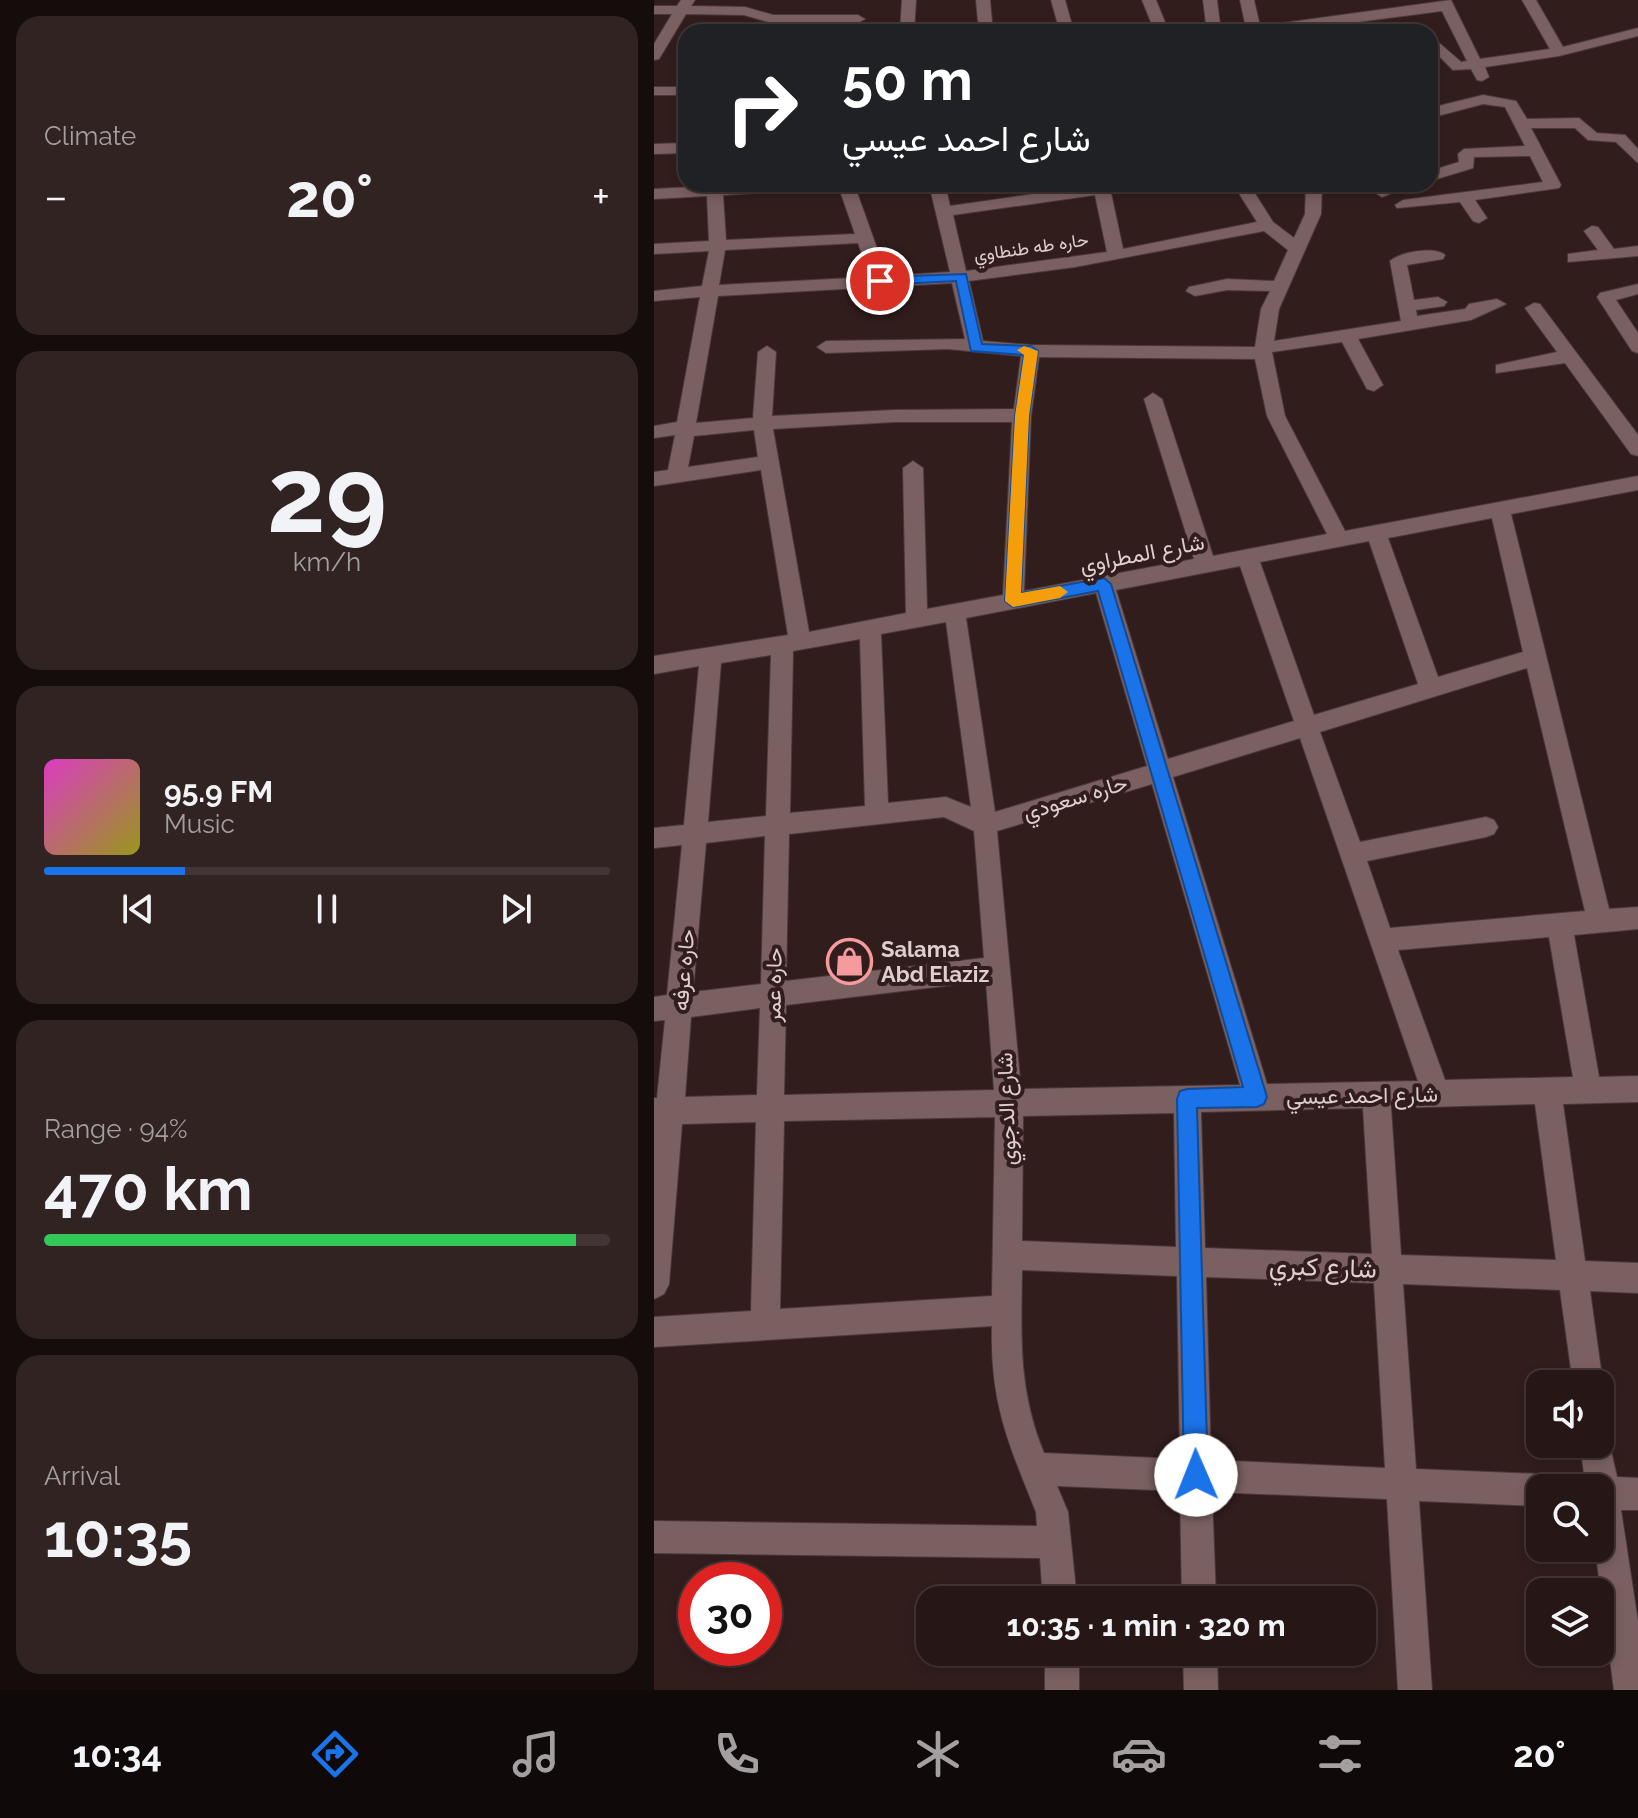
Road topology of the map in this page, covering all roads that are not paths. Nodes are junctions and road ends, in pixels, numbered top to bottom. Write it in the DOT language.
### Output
graph roads {
  1 [pos="909,0"];
  2 [pos="983,0"];
  3 [pos="1058,0"];
  4 [pos="1149,0"];
  5 [pos="1210,0"];
  6 [pos="1247,0"];
  7 [pos="1342,0"];
  8 [pos="1529,0"];
  9 [pos="1446,3"];
  10 [pos="685,6"];
  11 [pos="654,10"];
  12 [pos="858,19"];
  13 [pos="1344,23"];
  14 [pos="908,24"];
  15 [pos="985,24"];
  16 [pos="1065,24"];
  17 [pos="1156,24"];
  18 [pos="1213,24"];
  19 [pos="1250,24"];
  20 [pos="1637,33"];
  21 [pos="1438,48"];
  22 [pos="1559,52"];
  23 [pos="654,56"];
  24 [pos="1479,65"];
  25 [pos="654,91"];
  26 [pos="678,91"];
  27 [pos="1483,99"];
  28 [pos="1438,111"];
  29 [pos="1520,124"];
  30 [pos="678,148"];
  31 [pos="654,149"];
  32 [pos="1534,151"];
  33 [pos="1638,158"];
  34 [pos="1438,174"];
  35 [pos="684,192"];
  36 [pos="715,192"];
  37 [pos="849,192"];
  38 [pos="940,192"];
  39 [pos="1029,192"];
  40 [pos="1103,192"];
  41 [pos="1246,192"];
  42 [pos="1314,192"];
  43 [pos="654,194"];
  44 [pos="1465,197"];
  45 [pos="1403,205"];
  46 [pos="946,211"];
  47 [pos="1479,218"];
  48 [pos="1267,225"];
  49 [pos="1592,231"];
  50 [pos="865,238"];
  51 [pos="718,245"];
  52 [pos="654,249"];
  53 [pos="1297,249"];
  54 [pos="1638,251"];
  55 [pos="1116,254"];
  56 [pos="1609,254"];
  57 [pos="1437,255"];
  58 [pos="1574,258"];
  59 [pos="962,277"];
  60 [pos="880,281"];
  61 [pos="1280,287"];
  62 [pos="1638,289"];
  63 [pos="710,290"];
  64 [pos="1195,291"];
  65 [pos="654,296"];
  66 [pos="1438,302"];
  67 [pos="1497,304"];
  68 [pos="1534,308"];
  69 [pos="1408,315"];
  70 [pos="1347,335"];
  71 [pos="826,347"];
  72 [pos="1638,347"];
  73 [pos="976,348"];
  74 [pos="1263,350"];
  75 [pos="1031,351"];
  76 [pos="767,352"];
  77 [pos="1569,356"];
  78 [pos="1502,369"];
  79 [pos="1374,385"];
  80 [pos="1153,399"];
  81 [pos="1022,416"];
  82 [pos="762,422"];
  83 [pos="684,429"];
  84 [pos="654,432"];
  85 [pos="1638,449"];
  86 [pos="769,462"];
  87 [pos="913,468"];
  88 [pos="677,476"];
  89 [pos="654,479"];
  90 [pos="1638,483"];
  91 [pos="1500,511"];
  92 [pos="1377,534"];
  93 [pos="1340,541"];
  94 [pos="1248,558"];
  95 [pos="1206,565"];
  96 [pos="1104,584"];
  97 [pos="1013,601"];
  98 [pos="955,612"];
  99 [pos="917,619"];
  100 [pos="870,628"];
  101 [pos="791,644"];
  102 [pos="711,657"];
  103 [pos="1534,657"];
  104 [pos="654,665"];
  105 [pos="1431,688"];
  106 [pos="1306,727"];
  107 [pos="1159,772"];
  108 [pos="877,813"];
  109 [pos="777,824"];
  110 [pos="985,825"];
  111 [pos="1486,827"];
  112 [pos="695,833"];
  113 [pos="654,838"];
  114 [pos="1352,854"];
  115 [pos="1638,918"];
  116 [pos="1599,920"];
  117 [pos="1559,923"];
  118 [pos="1382,940"];
  119 [pos="997,968"];
  120 [pos="773,995"];
  121 [pos="667,1007"];
  122 [pos="1588,1089"];
  123 [pos="1638,1089"];
  124 [pos="1547,1090"];
  125 [pos="1436,1093"];
  126 [pos="1376,1094"];
  127 [pos="1257,1097"];
  128 [pos="1187,1099"];
  129 [pos="1009,1103"];
  130 [pos="771,1109"];
  131 [pos="662,1111"];
  132 [pos="1008,1255"];
  133 [pos="1191,1262"];
  134 [pos="1387,1269"];
  135 [pos="1573,1276"];
  136 [pos="1638,1278"];
  137 [pos="654,1284"];
  138 [pos="1007,1310"];
  139 [pos="765,1325"];
  140 [pos="654,1332"];
  141 [pos="1586,1370"];
  142 [pos="1037,1469"];
  143 [pos="1196,1475"];
  144 [pos="1402,1485"];
  145 [pos="1526,1489"];
  146 [pos="1614,1493"];
  147 [pos="1638,1494"];
  148 [pos="654,1537"];
  149 [pos="1055,1542"];
  150 [pos="1612,1562"];
  151 [pos="1059,1586"];
  152 [pos="1199,1586"];
  153 [pos="1062,1666"];
  154 [pos="1200,1666"];
  155 [pos="1062,1690"];
  156 [pos="1201,1690"];
  157 [pos="1415,1690"];
  158 [pos="1631,1690"];
  1 -- 14 [label="street"];
  2 -- 15 [label="street"];
  3 -- 16 [label="street"];
  4 -- 17 [label="street"];
  5 -- 18 [label="street"];
  6 -- 19 [label="street"];
  7 -- 13 [label="street"];
  8 -- 22 [label="street"];
  9 -- 13 [label="street"];
  9 -- 24 [label="street"];
  10 -- 11 [label="street"];
  10 -- 12 [label="street"];
  10 -- 23 [label="street"];
  20 -- 22 [label="street"];
  21 -- 24 [label="street"];
  22 -- 24 [label="street"];
  24 -- 27 [label="street"];
  25 -- 26 [label="street"];
  27 -- 28 [label="street"];
  27 -- 29 [label="street"];
  29 -- 32 [label="street"];
  29 -- 33 [label="street"];
  30 -- 31 [label="street"];
  32 -- 34 [label="street"];
  32 -- 44 [label="street"];
  35 -- 43 [label="street"];
  36 -- 51 [label="street"];
  37 -- 50 [label="street"];
  38 -- 46 [label="street"];
  39 -- 46 [label="street"];
  40 -- 55 [label="street"];
  41 -- 48 [label="street"];
  42 -- 53 [label="street"];
  44 -- 45 [label="street"];
  44 -- 47 [label="street"];
  46 -- 59 [label="street"];
  48 -- 53 [label="street"];
  48 -- 55 [label="street, حاره طه طنطاوي"];
  49 -- 56 [label="street"];
  50 -- 51 [label="street"];
  50 -- 60 [label="street"];
  51 -- 52 [label="street"];
  51 -- 63 [label="street"];
  53 -- 61 [label="street"];
  54 -- 56 [label="street"];
  55 -- 59 [label="street, حاره طه طنطاوي"];
  56 -- 58 [label="street"];
  57 -- 69 [label="street"];
  59 -- 60 [label="street, حاره طه طنطاوي"];
  59 -- 73 [label="street"];
  60 -- 63 [label="street, حاره طه طنطاوي"];
  61 -- 64 [label="street"];
  61 -- 74 [label="street"];
  62 -- 72 [label="street"];
  63 -- 65 [label="street, حاره طه طنطاوي"];
  63 -- 83 [label="street"];
  66 -- 69 [label="street"];
  67 -- 69 [label="street"];
  68 -- 77 [label="street"];
  69 -- 70 [label="street"];
  70 -- 74 [label="street"];
  70 -- 79 [label="street"];
  71 -- 73 [label="street"];
  73 -- 75 [label="street"];
  74 -- 75 [label="street"];
  74 -- 93 [label="street"];
  75 -- 81 [label="street"];
  76 -- 82 [label="street, حاره عمر"];
  77 -- 78 [label="street"];
  77 -- 85 [label="street"];
  80 -- 95 [label="street"];
  81 -- 82 [label="street"];
  81 -- 97 [label="street"];
  82 -- 83 [label="street"];
  82 -- 86 [label="street, حاره عمر"];
  83 -- 84 [label="street"];
  83 -- 88 [label="street"];
  86 -- 88 [label="street"];
  86 -- 101 [label="street, حاره عمر"];
  87 -- 99 [label="street"];
  88 -- 89 [label="street"];
  90 -- 91 [label="street, شارع المطراوي"];
  91 -- 92 [label="street, شارع المطراوي"];
  91 -- 103 [label="street"];
  92 -- 93 [label="street, شارع المطراوي"];
  92 -- 105 [label="street"];
  93 -- 94 [label="street, شارع المطراوي"];
  94 -- 95 [label="street, شارع المطراوي"];
  94 -- 106 [label="street"];
  95 -- 96 [label="street, شارع المطراوي"];
  96 -- 97 [label="street, شارع المطراوي"];
  96 -- 107 [label="street"];
  97 -- 98 [label="street, شارع المطراوي"];
  98 -- 99 [label="street, شارع المطراوي"];
  98 -- 110 [label="street, شارع الدجوي"];
  99 -- 100 [label="street, شارع المطراوي"];
  100 -- 101 [label="street, شارع المطراوي"];
  100 -- 108 [label="street"];
  101 -- 102 [label="street, شارع المطراوي"];
  101 -- 109 [label="street, حاره عمر"];
  102 -- 104 [label="street, شارع المطراوي"];
  102 -- 112 [label="street, حاره عرفه"];
  103 -- 105 [label="street, حاره سعودي"];
  103 -- 116 [label="street"];
  105 -- 106 [label="street, حاره سعودي"];
  106 -- 107 [label="street, حاره سعودي"];
  106 -- 114 [label="street"];
  107 -- 110 [label="street, حاره سعودي"];
  107 -- 127 [label="street"];
  108 -- 109 [label="street"];
  108 -- 110 [label="street"];
  109 -- 112 [label="street"];
  109 -- 120 [label="street, حاره عمر"];
  110 -- 119 [label="street, شارع الدجوي"];
  111 -- 114 [label="street"];
  112 -- 113 [label="street"];
  112 -- 121 [label="street, حاره عرفه"];
  114 -- 118 [label="street"];
  115 -- 116 [label="street"];
  116 -- 117 [label="street"];
  117 -- 118 [label="street"];
  117 -- 122 [label="street"];
  118 -- 125 [label="street"];
  119 -- 120 [label="street"];
  119 -- 129 [label="street, شارع الدجوي"];
  120 -- 121 [label="street"];
  120 -- 130 [label="street, حاره عمر"];
  121 -- 131 [label="street, حاره عرفه"];
  122 -- 123 [label="street, شارع احمد عيسي"];
  122 -- 124 [label="street, شارع احمد عيسي"];
  124 -- 125 [label="street, شارع احمد عيسي"];
  124 -- 135 [label="street"];
  125 -- 126 [label="street, شارع احمد عيسي"];
  126 -- 127 [label="street, شارع احمد عيسي"];
  126 -- 134 [label="street"];
  127 -- 128 [label="street, شارع احمد عيسي"];
  128 -- 129 [label="street, شارع احمد عيسي"];
  128 -- 133 [label="street"];
  129 -- 130 [label="street, شارع احمد عيسي"];
  129 -- 132 [label="street, شارع الدجوي"];
  130 -- 131 [label="street, شارع احمد عيسي"];
  130 -- 139 [label="street, حاره عمر"];
  131 -- 137 [label="street, حاره عرفه"];
  132 -- 133 [label="street, شارع كبري"];
  132 -- 138 [label="street, شارع الدجوي"];
  133 -- 134 [label="street, شارع كبري"];
  133 -- 143 [label="street"];
  134 -- 135 [label="street, شارع كبري"];
  134 -- 144 [label="street"];
  135 -- 136 [label="street, شارع كبري"];
  135 -- 141 [label="street"];
  138 -- 139 [label="street"];
  138 -- 142 [label="street, شارع الدجوي"];
  139 -- 140 [label="street"];
  142 -- 143 [label="street"];
  142 -- 149 [label="street, شارع الدجوي"];
  143 -- 144 [label="street"];
  143 -- 152 [label="street"];
  144 -- 145 [label="street"];
  144 -- 157 [label="street"];
  146 -- 147 [label="street"];
  148 -- 149 [label="street"];
  149 -- 151 [label="street, شارع الدجوي"];
  150 -- 158 [label="street"];
  153 -- 155 [label="street"];
  154 -- 156 [label="street"];
}
